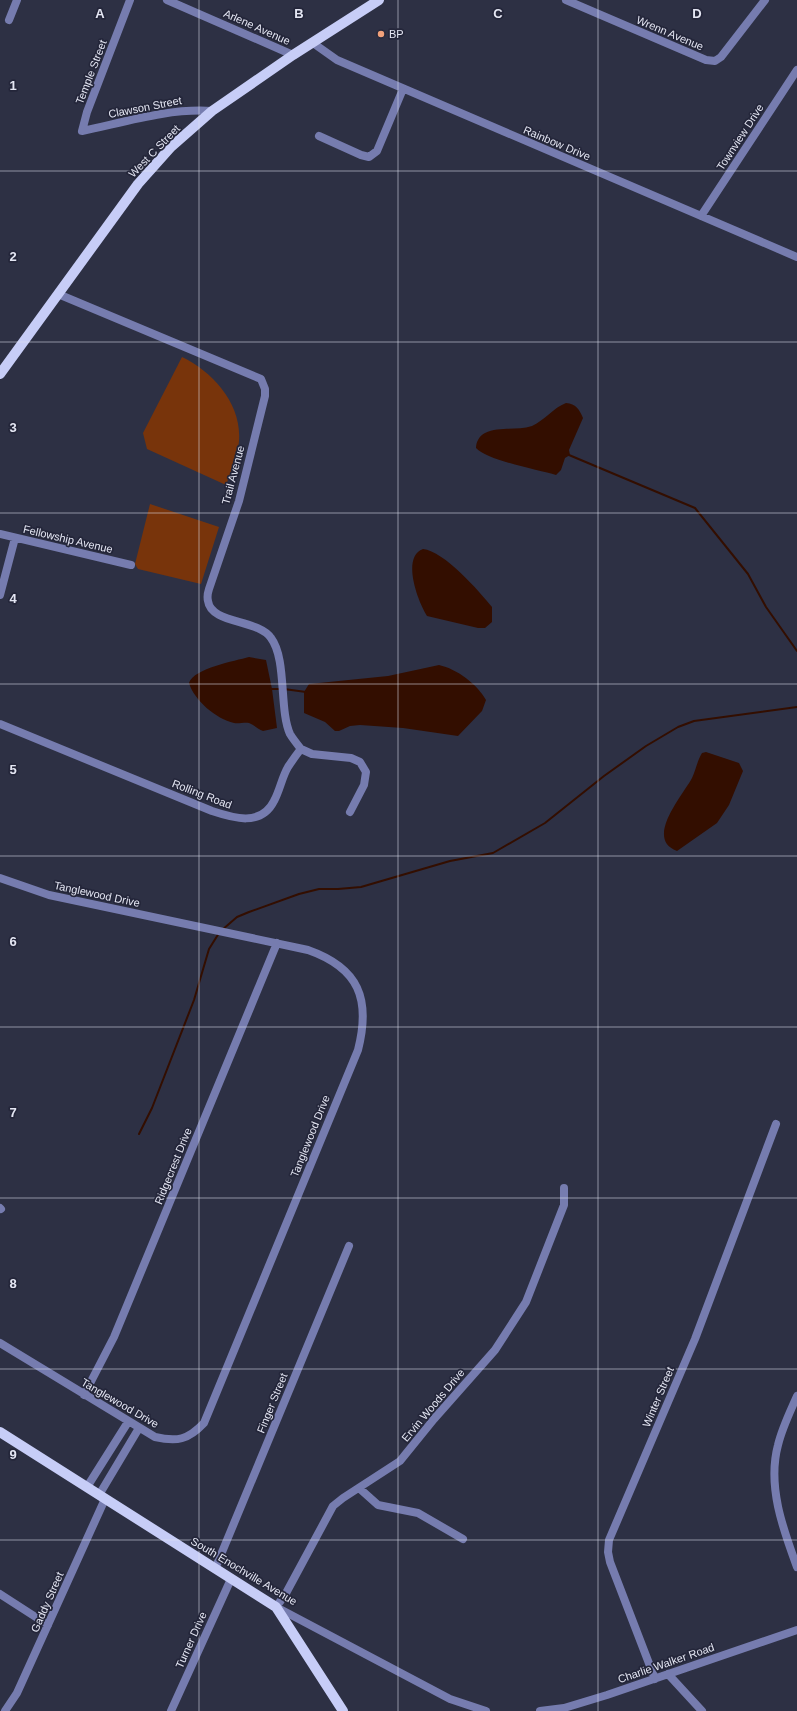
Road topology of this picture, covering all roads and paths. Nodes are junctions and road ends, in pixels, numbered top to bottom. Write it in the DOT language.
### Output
graph roads {
  1 [pos="17,0"];
  2 [pos="130,0"];
  3 [pos="168,0"];
  4 [pos="379,0"];
  5 [pos="566,0"];
  6 [pos="765,0"];
  7 [pos="9,20"];
  8 [pos="313,43"];
  9 [pos="293,55"];
  10 [pos="797,70"];
  11 [pos="403,89"];
  12 [pos="212,111"];
  13 [pos="82,130"];
  14 [pos="319,136"];
  15 [pos="701,216"];
  16 [pos="797,257"];
  17 [pos="58,294"];
  18 [pos="0,374"];
  19 [pos="0,534"];
  20 [pos="15,538"];
  21 [pos="132,565"];
  22 [pos="0,595"];
  23 [pos="0,724"];
  24 [pos="300,749"];
  25 [pos="350,812"];
  26 [pos="0,878"];
  27 [pos="277,943"];
  28 [pos="776,1124"];
  29 [pos="564,1188"];
  30 [pos="349,1246"];
  31 [pos="0,1343"];
  32 [pos="84,1394"];
  33 [pos="797,1396"];
  34 [pos="128,1422"];
  35 [pos="139,1428"];
  36 [pos="0,1432"];
  37 [pos="87,1487"];
  38 [pos="359,1488"];
  39 [pos="102,1497"];
  40 [pos="464,1539"];
  41 [pos="797,1567"];
  42 [pos="215,1569"];
  43 [pos="231,1578"];
  44 [pos="0,1594"];
  45 [pos="276,1607"];
  46 [pos="48,1625"];
  47 [pos="797,1630"];
  48 [pos="668,1674"];
  49 [pos="654,1679"];
  50 [pos="6,1711"];
  51 [pos="171,1711"];
  52 [pos="344,1711"];
  53 [pos="486,1711"];
  54 [pos="540,1711"];
  55 [pos="702,1711"];
  1 -- 7 [label="street"];
  2 -- 13 [label="street, Temple Street"];
  3 -- 9 [label="street, Arlene Avenue"];
  4 -- 8 [label="main road, West C Street"];
  5 -- 6 [label="street, Wrenn Avenue"];
  8 -- 9 [label="main road, West C Street"];
  8 -- 11 [label="street, Rainbow Drive"];
  9 -- 12 [label="main road, West C Street"];
  10 -- 15 [label="street, Townview Drive"];
  11 -- 14 [label="street"];
  11 -- 15 [label="street, Rainbow Drive"];
  12 -- 13 [label="street, Clawson Street"];
  12 -- 17 [label="main road, West C Street"];
  15 -- 16 [label="street, Rainbow Drive"];
  17 -- 18 [label="main road, West C Street"];
  17 -- 24 [label="street, Trail Avenue"];
  19 -- 20 [label="street, Fellowship Avenue"];
  20 -- 21 [label="street, Fellowship Avenue"];
  20 -- 22 [label="street"];
  23 -- 24 [label="street, Rolling Road"];
  24 -- 25 [label="street"];
  26 -- 27 [label="street, Tanglewood Drive"];
  27 -- 32 [label="street, Ridgecrest Drive"];
  27 -- 35 [label="street, Tanglewood Drive"];
  28 -- 49 [label="street, Winter Street"];
  29 -- 38 [label="street, Ervin Woods Drive"];
  30 -- 42 [label="street, Finger Street"];
  31 -- 32 [label="street, Tanglewood Drive"];
  32 -- 34 [label="street, Tanglewood Drive"];
  33 -- 41 [label="street"];
  34 -- 35 [label="street, Tanglewood Drive"];
  34 -- 37 [label="street"];
  35 -- 39 [label="street, Gaddy Street"];
  36 -- 37 [label="main road, South Enochville Avenue"];
  37 -- 39 [label="main road, South Enochville Avenue"];
  38 -- 40 [label="street"];
  38 -- 45 [label="street, Ervin Woods Drive"];
  39 -- 42 [label="main road, South Enochville Avenue"];
  39 -- 46 [label="street, Gaddy Street"];
  42 -- 43 [label="main road, South Enochville Avenue"];
  43 -- 45 [label="main road, South Enochville Avenue"];
  43 -- 51 [label="street, Turner Drive"];
  44 -- 46 [label="street"];
  45 -- 52 [label="main road"];
  45 -- 53 [label="street, South Enochville Avenue"];
  46 -- 50 [label="street, Gaddy Street"];
  47 -- 48 [label="street, Charlie Walker Road"];
  48 -- 49 [label="street, Charlie Walker Road"];
  48 -- 55 [label="street"];
  49 -- 54 [label="street, Charlie Walker Road"];
}
